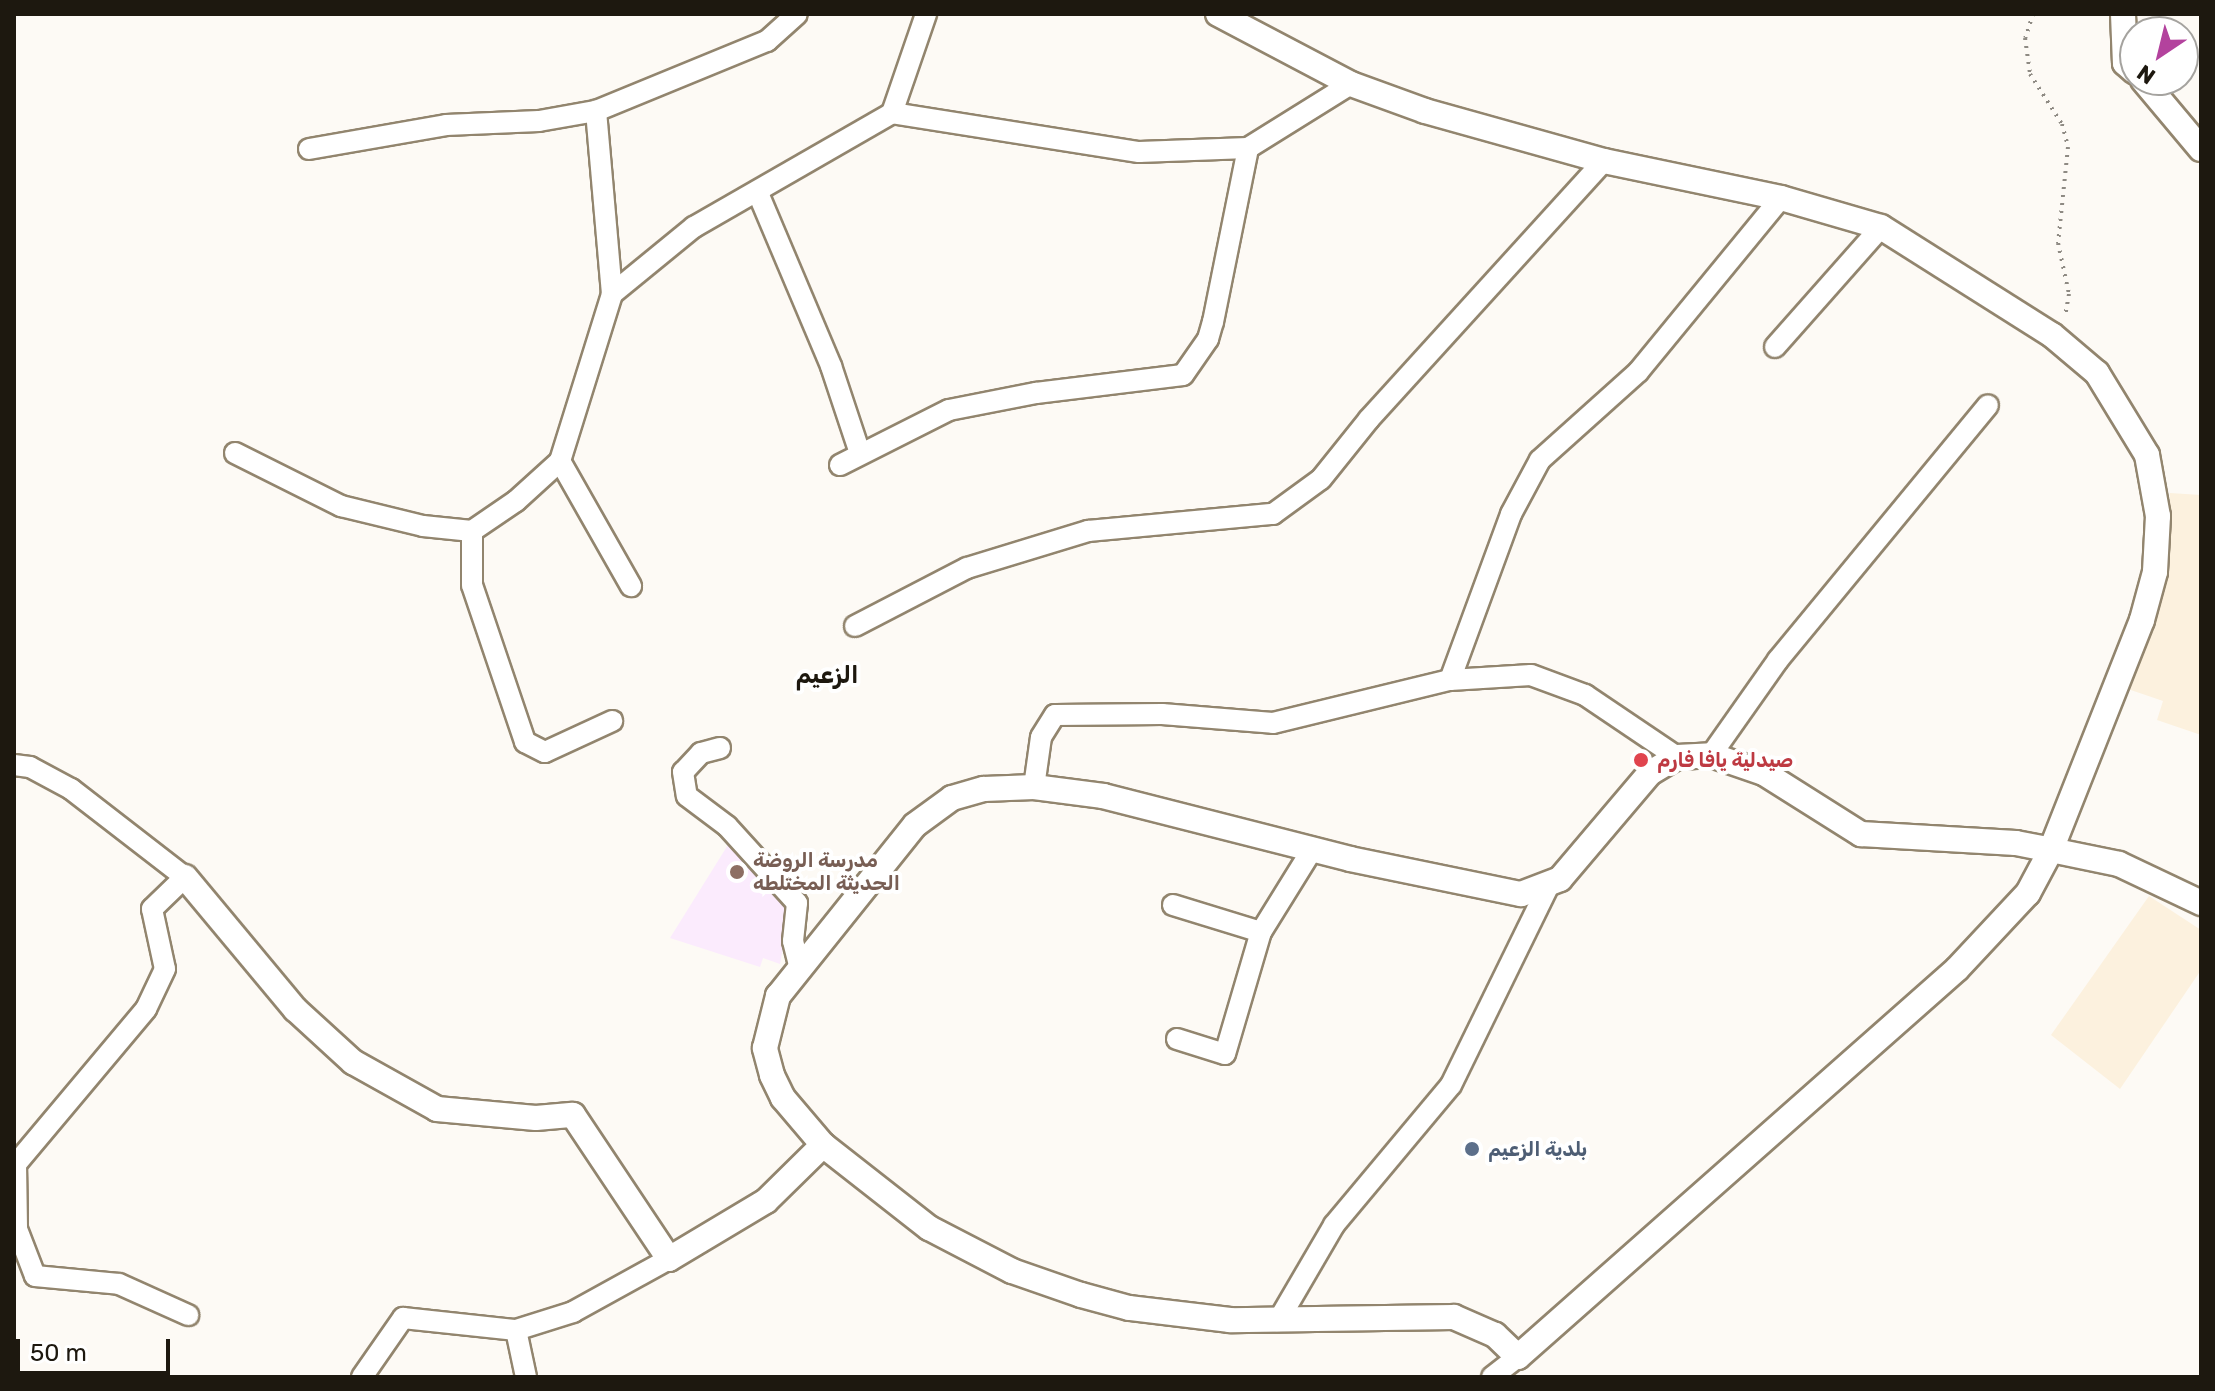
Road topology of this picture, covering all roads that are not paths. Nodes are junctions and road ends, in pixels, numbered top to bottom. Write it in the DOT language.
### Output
graph roads {
  1 [pos="797,14"];
  2 [pos="926,14"];
  3 [pos="1218,14"];
  4 [pos="1351,84"];
  5 [pos="2156,96"];
  6 [pos="596,111"];
  7 [pos="892,113"];
  8 [pos="1248,148"];
  9 [pos="309,149"];
  10 [pos="2201,149"];
  11 [pos="1604,161"];
  12 [pos="758,193"];
  13 [pos="1781,198"];
  14 [pos="1881,227"];
  15 [pos="612,294"];
  16 [pos="1775,347"];
  17 [pos="1988,405"];
  18 [pos="235,453"];
  19 [pos="860,453"];
  20 [pos="560,461"];
  21 [pos="840,465"];
  22 [pos="472,531"];
  23 [pos="631,586"];
  24 [pos="855,626"];
  25 [pos="1450,680"];
  26 [pos="612,721"];
  27 [pos="720,748"];
  28 [pos="1711,755"];
  29 [pos="1677,757"];
  30 [pos="14,765"];
  31 [pos="1034,787"];
  32 [pos="1313,848"];
  33 [pos="2051,850"];
  34 [pos="185,877"];
  35 [pos="2165,882"];
  36 [pos="2201,882"];
  37 [pos="1550,883"];
  38 [pos="2201,903"];
  39 [pos="1173,905"];
  40 [pos="1261,932"];
  41 [pos="799,965"];
  42 [pos="1177,1039"];
  43 [pos="823,1145"];
  44 [pos="669,1259"];
  45 [pos="188,1315"];
  46 [pos="1278,1321"];
  47 [pos="516,1330"];
  48 [pos="1518,1357"];
  49 [pos="362,1377"];
  50 [pos="526,1377"];
  51 [pos="1492,1377"];
  1 -- 6 [label="street"];
  2 -- 7 [label="street"];
  3 -- 4 [label="street"];
  4 -- 8 [label="street"];
  4 -- 11 [label="street"];
  5 -- 10 [label="street"];
  6 -- 9 [label="street"];
  6 -- 15 [label="street"];
  7 -- 8 [label="street"];
  7 -- 12 [label="street"];
  8 -- 19 [label="street"];
  11 -- 13 [label="street"];
  11 -- 24 [label="street"];
  12 -- 15 [label="street"];
  12 -- 19 [label="street"];
  13 -- 14 [label="street"];
  13 -- 25 [label="street"];
  14 -- 16 [label="street"];
  14 -- 33 [label="street"];
  15 -- 20 [label="street"];
  17 -- 28 [label="street"];
  18 -- 22 [label="street"];
  19 -- 21 [label="street"];
  20 -- 22 [label="street"];
  20 -- 23 [label="street"];
  22 -- 26 [label="street"];
  25 -- 29 [label="street"];
  25 -- 31 [label="street"];
  27 -- 41 [label="street"];
  28 -- 29 [label="street"];
  28 -- 33 [label="street"];
  29 -- 37 [label="street"];
  30 -- 34 [label="street"];
  31 -- 32 [label="street"];
  31 -- 41 [label="street"];
  32 -- 37 [label="street"];
  32 -- 40 [label="street"];
  33 -- 35 [label="street"];
  33 -- 48 [label="street"];
  34 -- 44 [label="street"];
  34 -- 45 [label="street"];
  35 -- 36 [label="street"];
  35 -- 38 [label="street"];
  37 -- 46 [label="street"];
  39 -- 40 [label="street"];
  40 -- 42 [label="street"];
  41 -- 43 [label="street"];
  43 -- 44 [label="street"];
  43 -- 46 [label="street"];
  44 -- 47 [label="street"];
  46 -- 48 [label="street"];
  47 -- 49 [label="street"];
  47 -- 50 [label="street"];
  48 -- 51 [label="street"];
}
